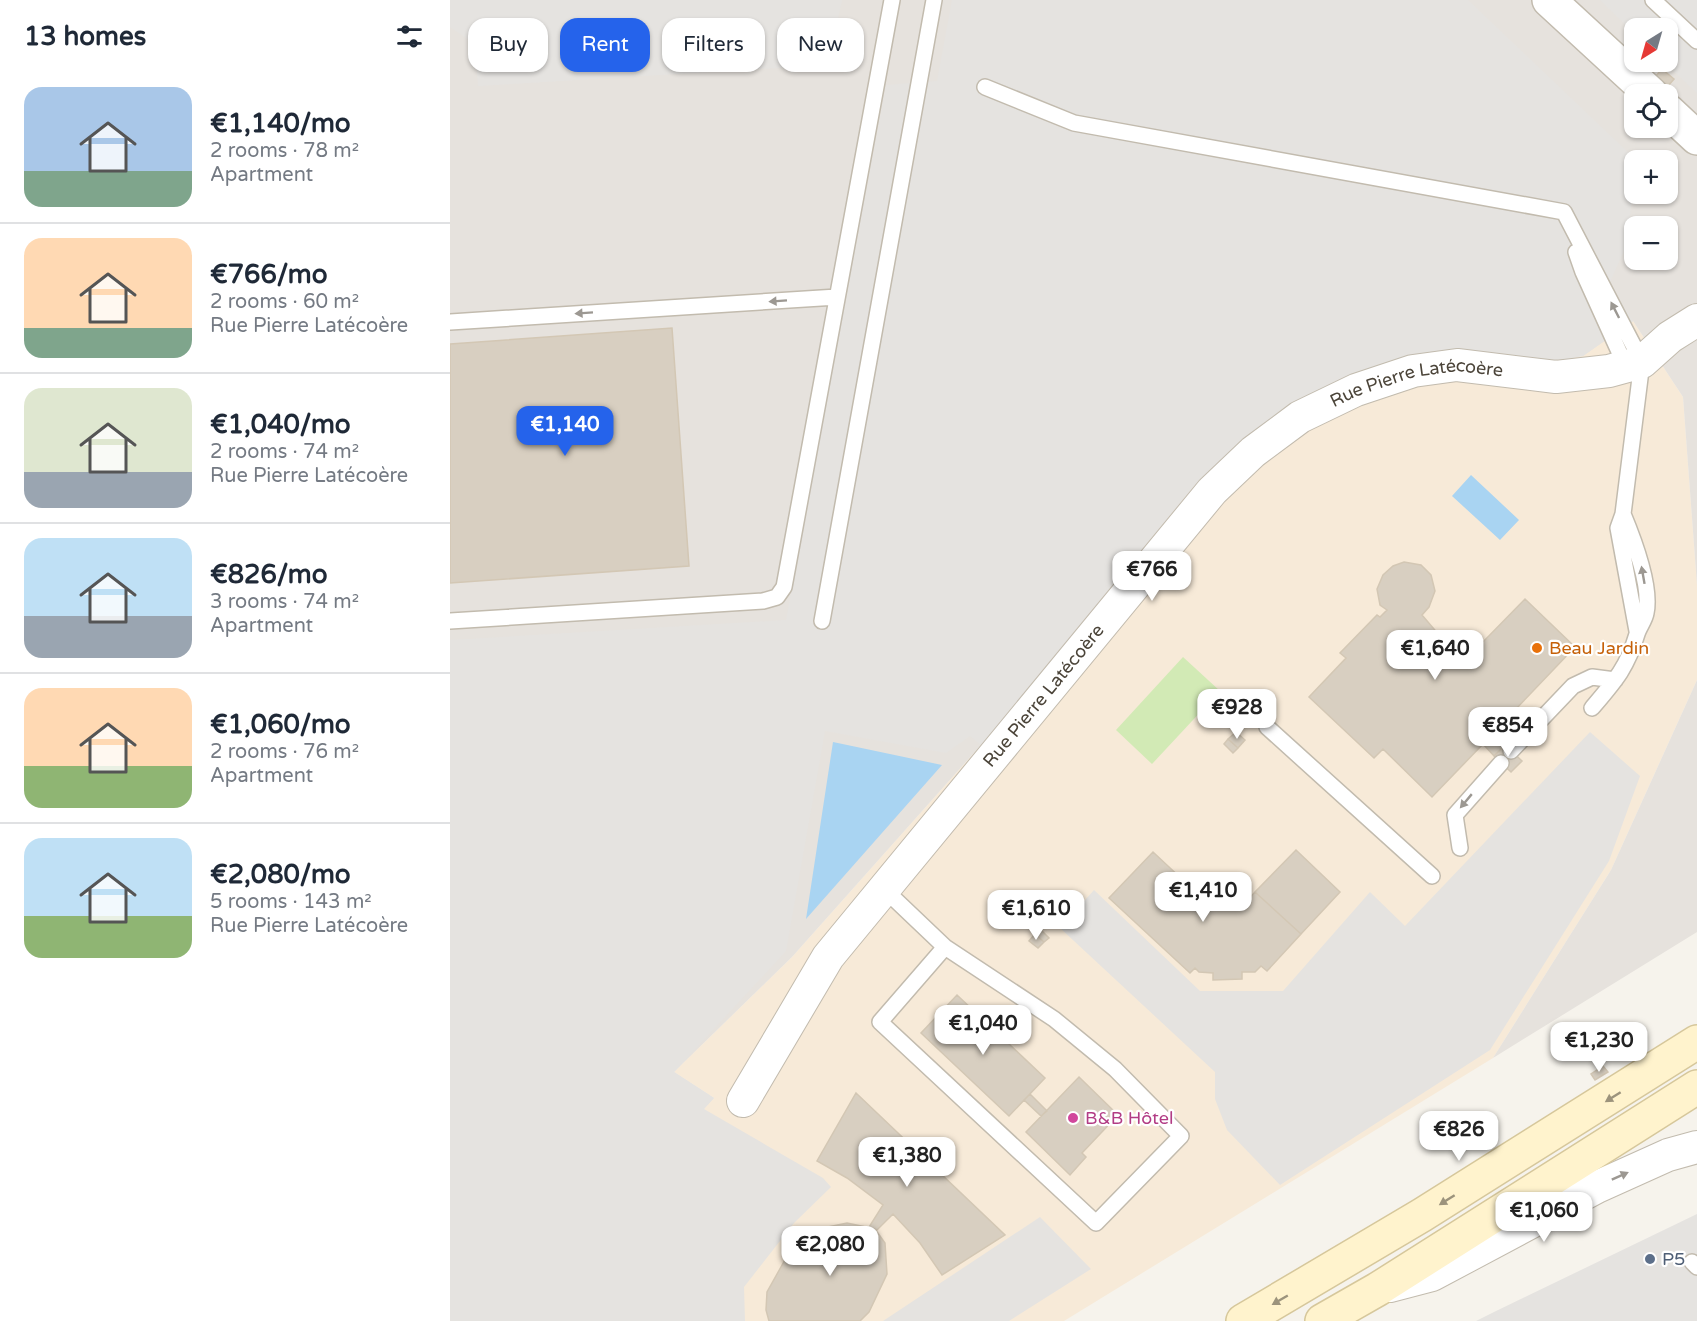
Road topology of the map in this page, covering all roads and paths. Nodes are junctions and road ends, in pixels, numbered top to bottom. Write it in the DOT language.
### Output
graph roads {
  1 [pos="892,0"];
  2 [pos="934,0"];
  3 [pos="1550,0"];
  4 [pos="1653,0"];
  5 [pos="1697,41"];
  6 [pos="1640,84"];
  7 [pos="985,87"];
  8 [pos="1678,120"];
  9 [pos="1697,138"];
  10 [pos="837,297"];
  11 [pos="450,322"];
  12 [pos="1694,324"];
  13 [pos="1634,364"];
  14 [pos="450,621"];
  15 [pos="822,621"];
  16 [pos="1615,680"];
  17 [pos="1593,708"];
  18 [pos="1267,727"];
  19 [pos="1460,848"];
  20 [pos="1432,876"];
  21 [pos="883,888"];
  22 [pos="945,948"];
  23 [pos="1697,1042"];
  24 [pos="1697,1087"];
  25 [pos="743,1101"];
  26 [pos="1697,1147"];
  27 [pos="1378,1289"];
  28 [pos="1243,1321"];
  29 [pos="1322,1321"];
  1 -- 10 [label="lane"];
  2 -- 15 [label="lane"];
  3 -- 6 [label="street"];
  4 -- 5 [label="lane"];
  7 -- 13 [label="lane"];
  8 -- 9 [label="street"];
  10 -- 11 [label="lane, one-way"];
  10 -- 14 [label="lane"];
  12 -- 13 [label="street"];
  13 -- 16 [label="lane"];
  13 -- 21 [label="street, Rue Pierre Latécoère"];
  16 -- 17 [label="lane"];
  16 -- 19 [label="lane, one-way"];
  18 -- 20 [label="lane"];
  21 -- 22 [label="lane"];
  21 -- 25 [label="street, Rue Pierre Latécoère"];
  22 -- 22 [label="lane"];
  23 -- 28 [label="main road, one-way"];
  24 -- 27 [label="main road"];
  27 -- 26 [label="street, one-way"];
  27 -- 29 [label="main road"];
}
